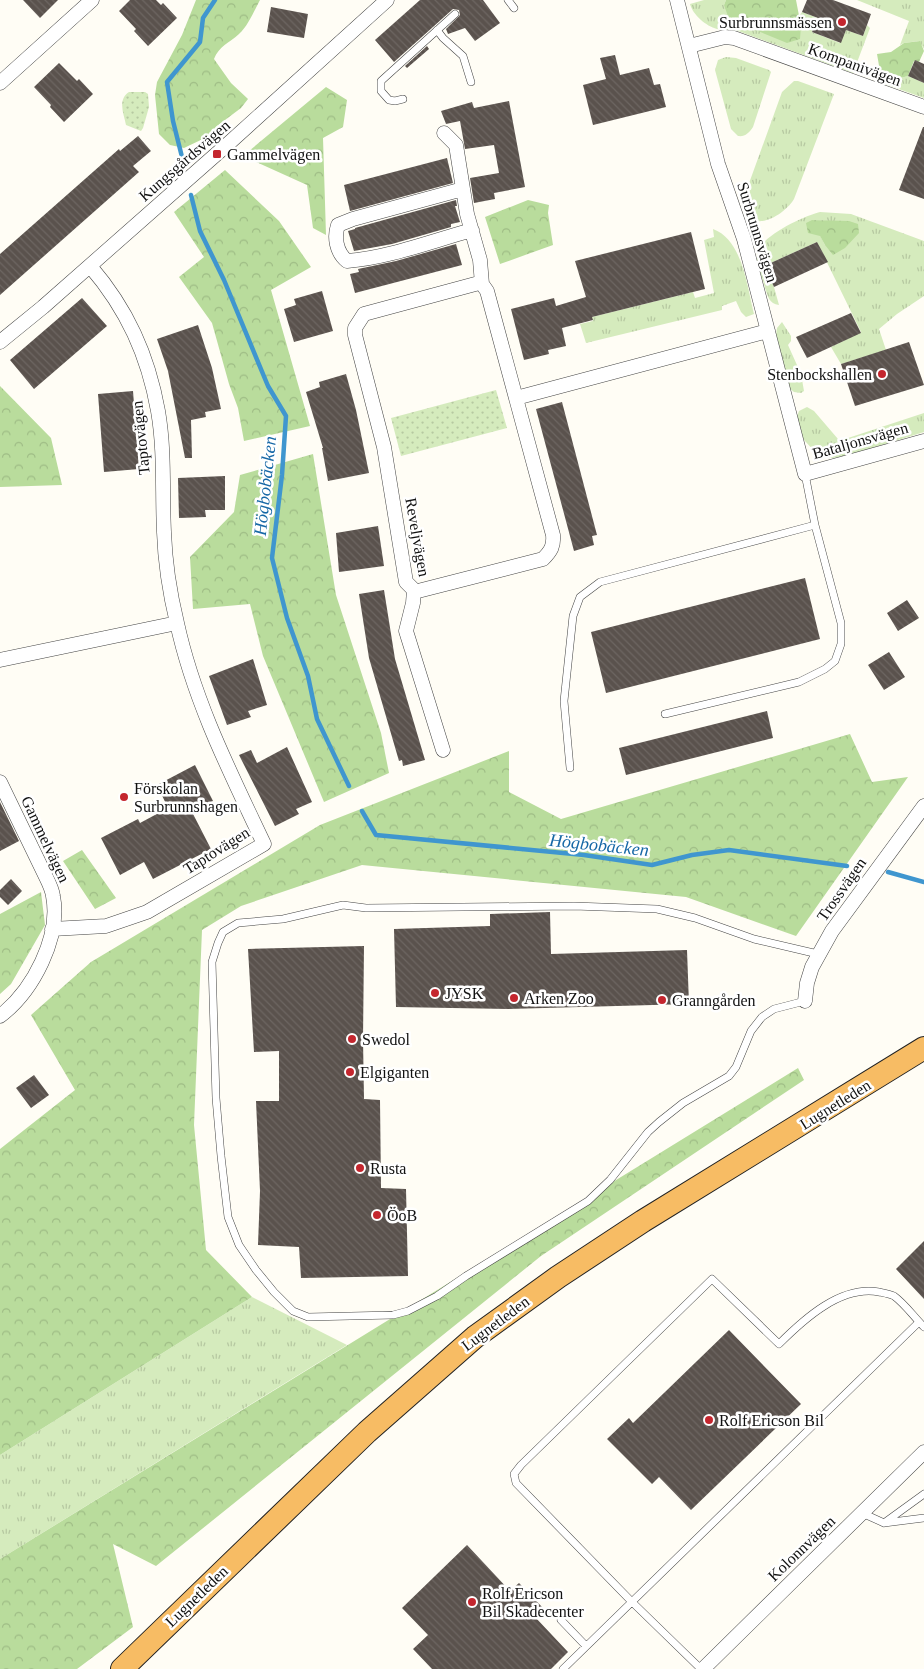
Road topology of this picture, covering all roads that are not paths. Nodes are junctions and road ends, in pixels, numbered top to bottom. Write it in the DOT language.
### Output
graph roads {
  1 [pos="92,0"];
  2 [pos="387,0"];
  3 [pos="508,0"];
  4 [pos="677,0"];
  5 [pos="514,8"];
  6 [pos="455,14"];
  7 [pos="437,30"];
  8 [pos="689,46"];
  9 [pos="471,82"];
  10 [pos="0,83"];
  11 [pos="402,99"];
  12 [pos="924,107"];
  13 [pos="444,133"];
  14 [pos="463,189"];
  15 [pos="472,230"];
  16 [pos="90,266"];
  17 [pos="482,284"];
  18 [pos="768,331"];
  19 [pos="0,342"];
  20 [pos="516,398"];
  21 [pos="924,441"];
  22 [pos="805,474"];
  23 [pos="815,525"];
  24 [pos="414,590"];
  25 [pos="177,623"];
  26 [pos="0,660"];
  27 [pos="665,714"];
  28 [pos="444,750"];
  29 [pos="570,768"];
  30 [pos="0,782"];
  31 [pos="924,806"];
  32 [pos="52,929"];
  33 [pos="818,954"];
  34 [pos="806,1002"];
  35 [pos="0,1016"];
  36 [pos="924,1048"];
  37 [pos="921,1324"];
  38 [pos="924,1452"];
  39 [pos="924,1494"];
  40 [pos="862,1513"];
  41 [pos="924,1518"];
  42 [pos="884,1523"];
  43 [pos="631,1601"];
  44 [pos="560,1620"];
  45 [pos="586,1646"];
  46 [pos="122,1669"];
  47 [pos="563,1669"];
  48 [pos="702,1669"];
  1 -- 10 [label="street"];
  2 -- 16 [label="street, Kungsgårdsvägen"];
  3 -- 5 [label="lane"];
  4 -- 8 [label="street, Surbrunnsvägen"];
  6 -- 7 [label="lane"];
  7 -- 9 [label="lane"];
  7 -- 11 [label="lane"];
  8 -- 12 [label="street, Kompanivägen"];
  8 -- 18 [label="street, Surbrunnsvägen"];
  13 -- 14 [label="street, Reveljvägen"];
  14 -- 15 [label="street, Reveljvägen"];
  14 -- 15 [label="street"];
  15 -- 17 [label="street, Reveljvägen"];
  16 -- 19 [label="street, Kungsgårdsvägen"];
  16 -- 25 [label="street, Taptovägen"];
  17 -- 20 [label="street, Reveljvägen"];
  17 -- 24 [label="street, Reveljvägen"];
  18 -- 20 [label="street"];
  18 -- 22 [label="street, Surbrunnsvägen"];
  20 -- 24 [label="street, Reveljvägen"];
  21 -- 22 [label="street, Bataljonsvägen"];
  22 -- 23 [label="lane"];
  23 -- 27 [label="lane"];
  23 -- 29 [label="lane"];
  24 -- 28 [label="street"];
  25 -- 26 [label="street"];
  25 -- 32 [label="street, Taptovägen"];
  30 -- 32 [label="street, Gammelvägen"];
  31 -- 33 [label="street, Trossvägen"];
  32 -- 35 [label="street, Gammelvägen"];
  33 -- 34 [label="street, Trossvägen"];
  33 -- 34 [label="lane"];
  36 -- 46 [label="highway, Lugnetleden"];
  37 -- 43 [label="lane"];
  37 -- 43 [label="lane"];
  38 -- 40 [label="street, Kolonnvägen"];
  39 -- 42 [label="lane"];
  40 -- 42 [label="lane"];
  40 -- 48 [label="street, Kolonnvägen"];
  41 -- 42 [label="lane"];
  43 -- 45 [label="lane"];
  43 -- 48 [label="lane"];
  44 -- 45 [label="lane"];
  45 -- 47 [label="lane"];
}
